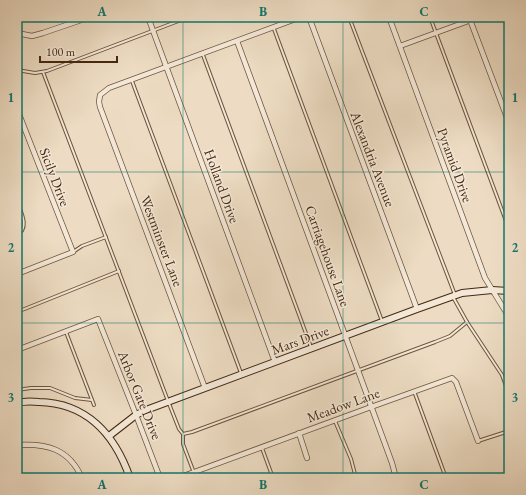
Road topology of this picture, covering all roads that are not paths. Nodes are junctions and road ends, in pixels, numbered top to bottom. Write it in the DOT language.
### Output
graph roads {
  1 [pos="90,17"];
  2 [pos="148,17"];
  3 [pos="189,17"];
  4 [pos="301,17"];
  5 [pos="309,17"];
  6 [pos="349,17"];
  7 [pos="389,17"];
  8 [pos="430,17"];
  9 [pos="470,19"];
  10 [pos="274,27"];
  11 [pos="153,31"];
  12 [pos="17,33"];
  13 [pos="435,33"];
  14 [pos="237,41"];
  15 [pos="400,46"];
  16 [pos="203,54"];
  17 [pos="166,67"];
  18 [pos="17,70"];
  19 [pos="44,72"];
  20 [pos="132,80"];
  21 [pos="17,109"];
  22 [pos="509,123"];
  23 [pos="17,201"];
  24 [pos="509,229"];
  25 [pos="17,235"];
  26 [pos="106,237"];
  27 [pos="73,252"];
  28 [pos="119,271"];
  29 [pos="17,274"];
  30 [pos="492,290"];
  31 [pos="509,291"];
  32 [pos="454,296"];
  33 [pos="417,309"];
  34 [pos="17,312"];
  35 [pos="509,317"];
  36 [pos="382,322"];
  37 [pos="468,322"];
  38 [pos="66,332"];
  39 [pos="345,336"];
  40 [pos="312,348"];
  41 [pos="17,350"];
  42 [pos="275,362"];
  43 [pos="358,370"];
  44 [pos="241,374"];
  45 [pos="205,388"];
  46 [pos="17,390"];
  47 [pos="414,391"];
  48 [pos="509,394"];
  49 [pos="92,400"];
  50 [pos="168,402"];
  51 [pos="17,403"];
  52 [pos="94,405"];
  53 [pos="371,406"];
  54 [pos="136,415"];
  55 [pos="334,420"];
  56 [pos="509,431"];
  57 [pos="299,433"];
  58 [pos="183,434"];
  59 [pos="109,436"];
  60 [pos="478,441"];
  61 [pos="17,445"];
  62 [pos="262,447"];
  63 [pos="307,458"];
  64 [pos="194,472"];
  65 [pos="82,478"];
  66 [pos="130,478"];
  67 [pos="160,478"];
  68 [pos="178,478"];
  69 [pos="196,478"];
  70 [pos="273,478"];
  71 [pos="356,478"];
  72 [pos="396,478"];
  73 [pos="446,478"];
  1 -- 12 [label="street"];
  2 -- 11 [label="street, Holland Drive"];
  3 -- 11 [label="lane"];
  4 -- 10 [label="street"];
  5 -- 33 [label="street, Alexandria Avenue"];
  6 -- 32 [label="lane"];
  7 -- 15 [label="street, Pyramid Drive"];
  8 -- 13 [label="lane"];
  9 -- 13 [label="street"];
  9 -- 22 [label="street"];
  10 -- 14 [label="street"];
  10 -- 36 [label="lane"];
  11 -- 17 [label="street, Holland Drive"];
  11 -- 19 [label="lane"];
  13 -- 15 [label="street"];
  13 -- 24 [label="lane"];
  14 -- 16 [label="street"];
  14 -- 39 [label="street, Carriagehouse Lane"];
  15 -- 30 [label="street, Pyramid Drive"];
  16 -- 17 [label="street"];
  16 -- 40 [label="lane"];
  17 -- 20 [label="street"];
  17 -- 42 [label="street, Holland Drive"];
  18 -- 19 [label="lane"];
  19 -- 26 [label="lane"];
  20 -- 44 [label="lane"];
  20 -- 45 [label="street, Westminster Lane"];
  21 -- 27 [label="street, Sicily Drive"];
  23 -- 25 [label="lane"];
  26 -- 27 [label="lane"];
  26 -- 28 [label="lane"];
  27 -- 29 [label="street"];
  28 -- 34 [label="lane"];
  28 -- 50 [label="lane"];
  30 -- 31 [label="street, Mars Drive"];
  30 -- 32 [label="street, Mars Drive"];
  30 -- 35 [label="street, Pyramid Drive"];
  32 -- 33 [label="street, Mars Drive"];
  32 -- 37 [label="lane"];
  33 -- 36 [label="street, Mars Drive"];
  36 -- 39 [label="street, Mars Drive"];
  37 -- 43 [label="lane"];
  37 -- 48 [label="lane"];
  38 -- 41 [label="street"];
  38 -- 49 [label="lane"];
  38 -- 54 [label="street, Arbor Gate Drive"];
  39 -- 40 [label="street, Mars Drive"];
  39 -- 43 [label="street, Carriagehouse Lane"];
  40 -- 42 [label="street, Mars Drive"];
  42 -- 44 [label="street, Mars Drive"];
  43 -- 53 [label="street, Carriagehouse Lane"];
  43 -- 58 [label="lane"];
  44 -- 45 [label="street, Mars Drive"];
  45 -- 50 [label="street, Mars Drive"];
  46 -- 49 [label="lane"];
  47 -- 53 [label="street, Meadow Lane"];
  47 -- 60 [label="street, Meadow Lane"];
  47 -- 73 [label="lane"];
  49 -- 52 [label="lane"];
  50 -- 54 [label="street, Mars Drive"];
  50 -- 58 [label="lane"];
  51 -- 59 [label="street"];
  53 -- 55 [label="street, Meadow Lane"];
  53 -- 72 [label="street, Carriagehouse Lane"];
  54 -- 59 [label="street, Mars Drive"];
  54 -- 67 [label="street, Arbor Gate Drive"];
  55 -- 57 [label="street, Meadow Lane"];
  55 -- 71 [label="lane"];
  56 -- 60 [label="lane"];
  57 -- 62 [label="street, Meadow Lane"];
  57 -- 63 [label="street"];
  58 -- 64 [label="lane"];
  59 -- 66 [label="street"];
  61 -- 65 [label="street"];
  62 -- 64 [label="street, Meadow Lane"];
  62 -- 70 [label="lane"];
  64 -- 68 [label="street, Meadow Lane"];
  64 -- 69 [label="lane"];
}
